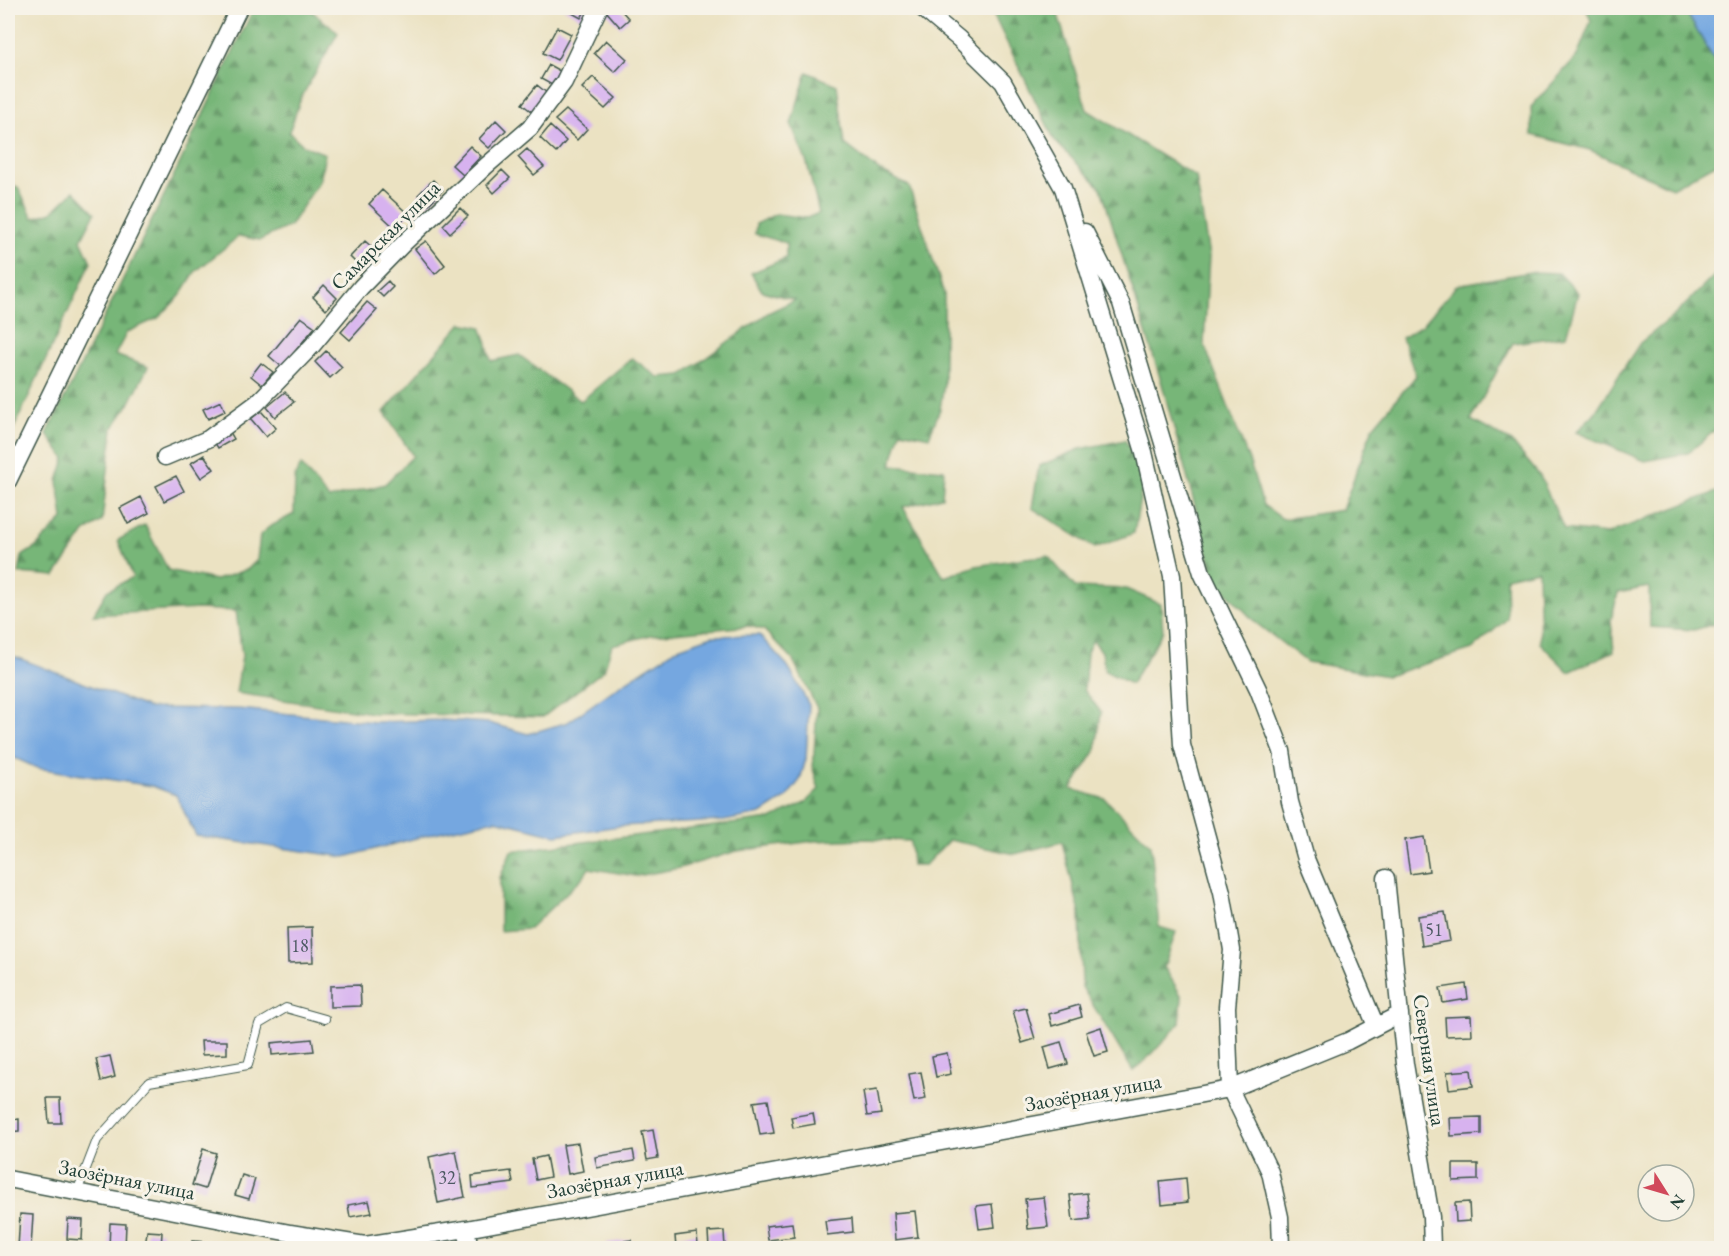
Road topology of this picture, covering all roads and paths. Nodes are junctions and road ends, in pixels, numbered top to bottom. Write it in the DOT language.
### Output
graph roads {
  1 [pos="238,8"];
  2 [pos="599,8"];
  3 [pos="922,8"];
  4 [pos="1063,188"];
  5 [pos="165,457"];
  6 [pos="8,481"];
  7 [pos="1386,878"];
  8 [pos="1400,1014"];
  9 [pos="325,1018"];
  10 [pos="1376,1026"];
  11 [pos="1230,1089"];
  12 [pos="8,1179"];
  13 [pos="77,1192"];
  14 [pos="466,1229"];
  15 [pos="470,1248"];
  16 [pos="1281,1248"];
  17 [pos="1432,1248"];
  1 -- 6 [label="street"];
  2 -- 5 [label="street, Самарская улица"];
  3 -- 4 [label="street"];
  4 -- 10 [label="street"];
  4 -- 11 [label="street"];
  7 -- 8 [label="street, Северная улица"];
  8 -- 10 [label="street, Заозёрная улица"];
  8 -- 17 [label="street, Северная улица"];
  9 -- 13 [label="lane"];
  10 -- 11 [label="street, Заозёрная улица"];
  11 -- 14 [label="street, Заозёрная улица"];
  11 -- 16 [label="street"];
  12 -- 13 [label="street, Заозёрная улица"];
  13 -- 14 [label="street, Заозёрная улица"];
  14 -- 15 [label="street"];
}
